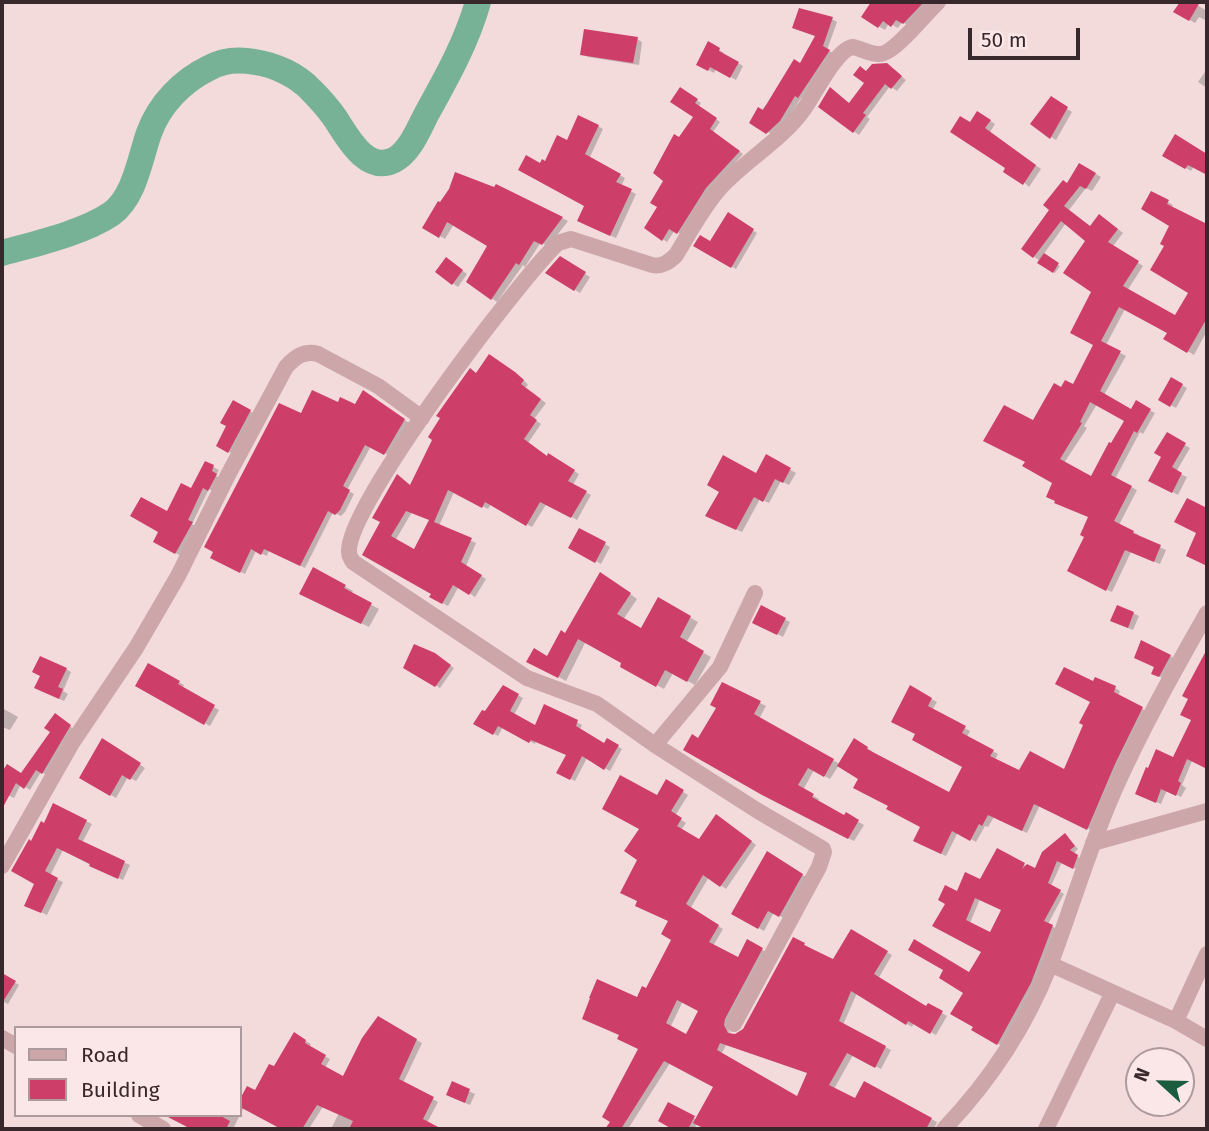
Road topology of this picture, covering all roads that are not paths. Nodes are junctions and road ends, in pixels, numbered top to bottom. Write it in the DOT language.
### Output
graph roads {
  1 [pos="938,2"];
  2 [pos="422,418"];
  3 [pos="755,593"];
  4 [pos="1207,612"];
  5 [pos="1201,638"];
  6 [pos="655,745"];
  7 [pos="1207,810"];
  8 [pos="1093,843"];
  9 [pos="2,866"];
  10 [pos="1207,954"];
  11 [pos="1050,964"];
  12 [pos="1112,994"];
  13 [pos="1176,1021"];
  14 [pos="734,1024"];
  15 [pos="1207,1039"];
  16 [pos="142,1117"];
  17 [pos="163,1129"];
  18 [pos="944,1129"];
  19 [pos="1046,1129"];
  1 -- 2 [label="street"];
  2 -- 6 [label="street"];
  2 -- 9 [label="street"];
  3 -- 6 [label="street"];
  4 -- 5 [label="street"];
  5 -- 8 [label="street"];
  6 -- 14 [label="street"];
  7 -- 8 [label="street"];
  8 -- 11 [label="street"];
  10 -- 13 [label="street"];
  11 -- 12 [label="street"];
  11 -- 18 [label="street"];
  12 -- 13 [label="street"];
  12 -- 19 [label="street"];
  13 -- 15 [label="street"];
  16 -- 17 [label="street"];
}
